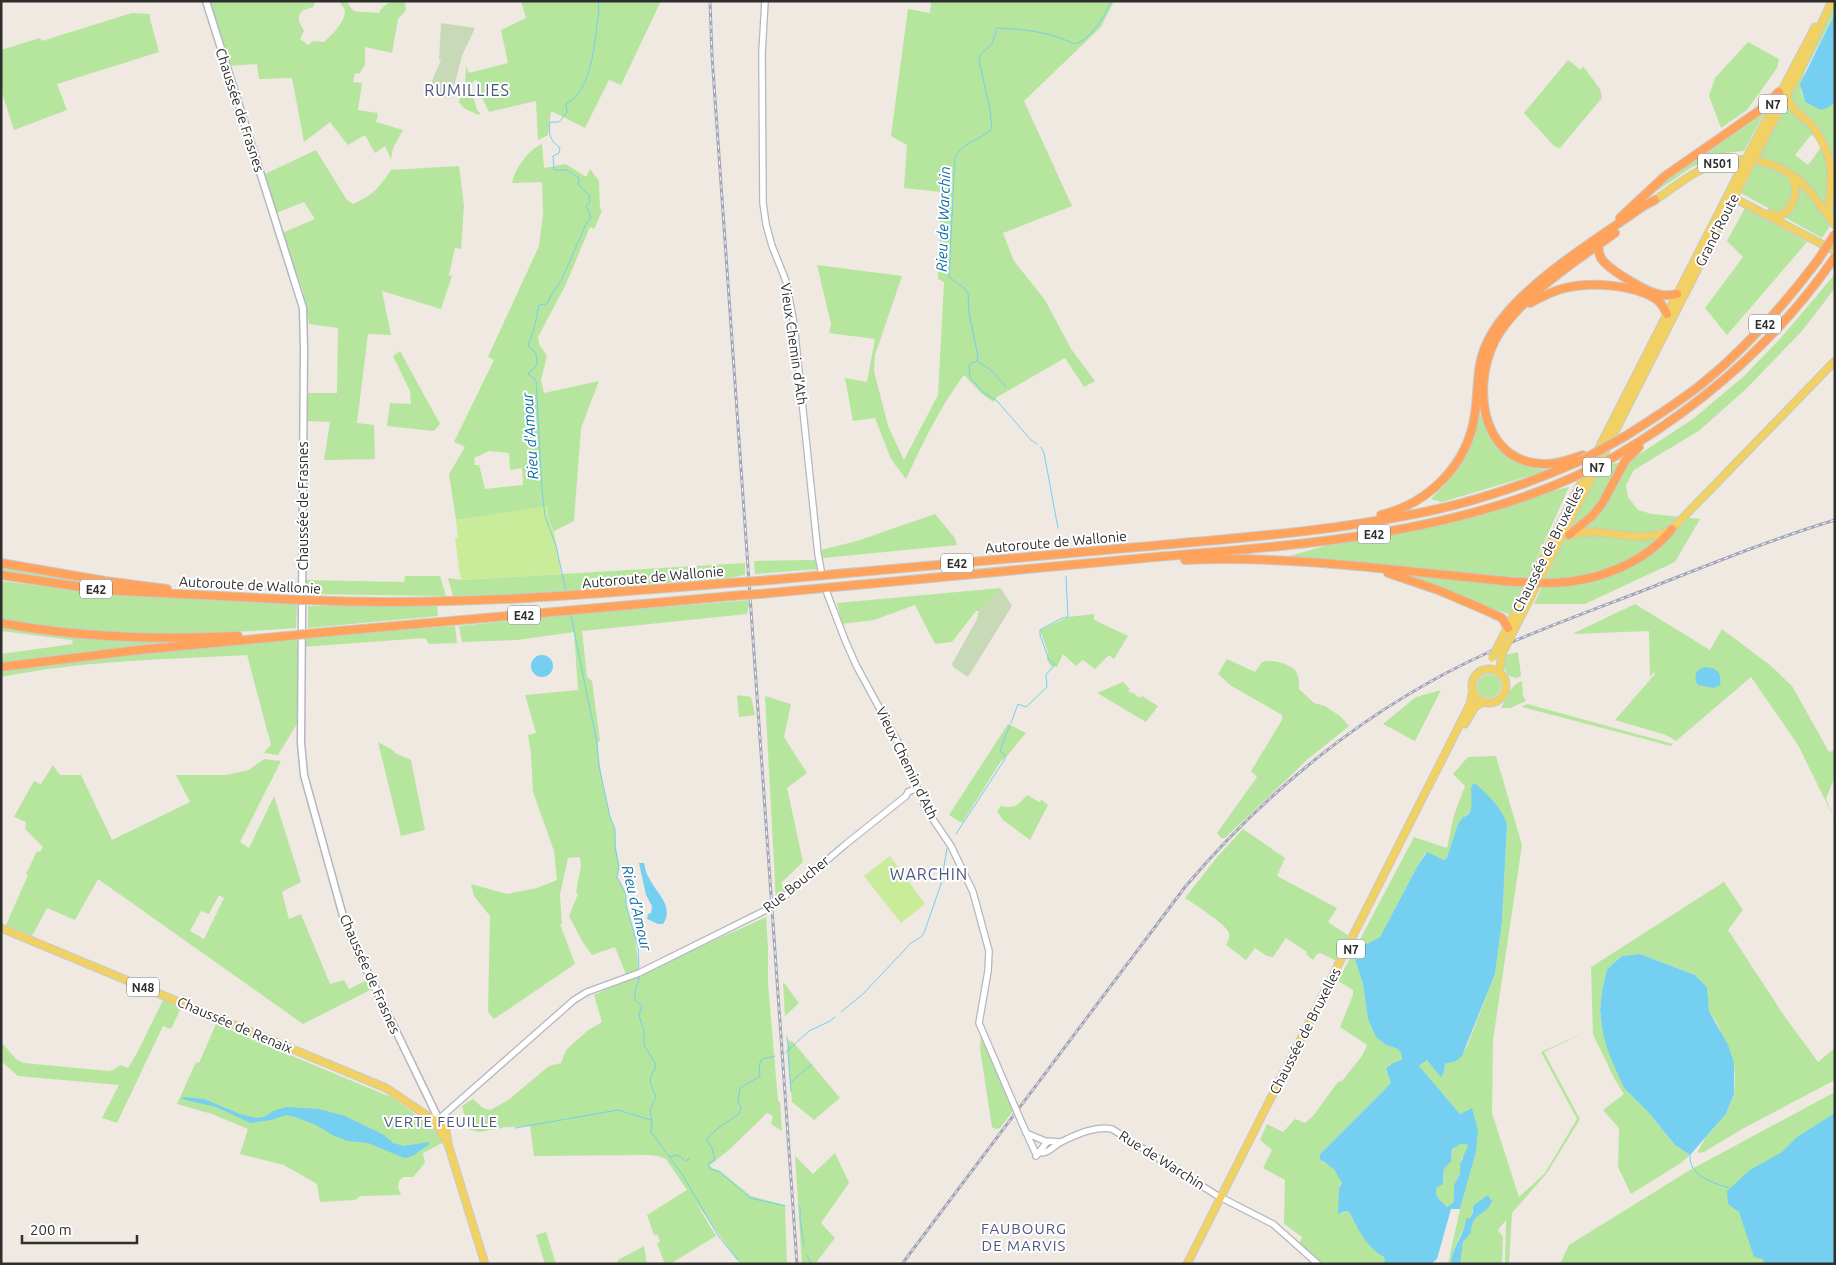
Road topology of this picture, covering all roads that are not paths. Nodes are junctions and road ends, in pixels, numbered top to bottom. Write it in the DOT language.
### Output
graph roads {
  1 [pos="206,1"];
  2 [pos="765,1"];
  3 [pos="1831,1"];
  4 [pos="1783,94"];
  5 [pos="1783,103"];
  6 [pos="1791,105"];
  7 [pos="1771,108"];
  8 [pos="1753,152"];
  9 [pos="1745,167"];
  10 [pos="1789,172"];
  11 [pos="1735,195"];
  12 [pos="1655,200"];
  13 [pos="1828,216"];
  14 [pos="1835,225"];
  15 [pos="1835,234"];
  16 [pos="1600,240"];
  17 [pos="1835,250"];
  18 [pos="1835,256"];
  19 [pos="1680,296"];
  20 [pos="1521,308"];
  21 [pos="1667,314"];
  22 [pos="1835,361"];
  23 [pos="1645,440"];
  24 [pos="1582,458"];
  25 [pos="1358,524"];
  26 [pos="1672,529"];
  27 [pos="1569,535"];
  28 [pos="1557,546"];
  29 [pos="1166,557"];
  30 [pos="1,563"];
  31 [pos="1364,567"];
  32 [pos="821,570"];
  33 [pos="1,575"];
  34 [pos="827,593"];
  35 [pos="191,595"];
  36 [pos="1,623"];
  37 [pos="1508,628"];
  38 [pos="270,638"];
  39 [pos="1,667"];
  40 [pos="1485,670"];
  41 [pos="1499,673"];
  42 [pos="1473,690"];
  43 [pos="1483,702"];
  44 [pos="918,790"];
  45 [pos="1,928"];
  46 [pos="426,1096"];
  47 [pos="420,1110"];
  48 [pos="441,1120"];
  49 [pos="1026,1133"];
  50 [pos="1047,1142"];
  51 [pos="1061,1142"];
  52 [pos="1036,1153"];
  53 [pos="1223,1198"];
  54 [pos="486,1264"];
  55 [pos="1187,1264"];
  56 [pos="1191,1264"];
  57 [pos="1318,1264"];
  1 -- 46 [label="main road, Chaussée de Frasnes"];
  2 -- 32 [label="street, Vieux Chemin d'Ath"];
  3 -- 4 [label="main road, Grand'Route / N7"];
  4 -- 5 [label="main road, Grand'Route / N7"];
  4 -- 6 [label="main road"];
  4 -- 7 [label="main road, Grand'Route / N7"];
  4 -- 16 [label="highway"];
  5 -- 6 [label="main road"];
  5 -- 7 [label="main road"];
  5 -- 8 [label="main road, Grand'Route / N7"];
  6 -- 13 [label="main road"];
  7 -- 8 [label="main road, Grand'Route / N7"];
  8 -- 9 [label="main road, Grand'Route / N7, bridge"];
  9 -- 11 [label="main road, Grand'Route / N7"];
  9 -- 19 [label="main road, Grand'Route / N7"];
  10 -- 11 [label="main road"];
  10 -- 12 [label="main road, N501"];
  10 -- 13 [label="main road, N501"];
  11 -- 17 [label="main road"];
  11 -- 19 [label="main road, Grand'Route / N7"];
  12 -- 16 [label="highway"];
  13 -- 14 [label="main road, N501"];
  15 -- 24 [label="highway, E42, bridge"];
  16 -- 19 [label="highway"];
  16 -- 20 [label="highway"];
  16 -- 25 [label="highway"];
  18 -- 23 [label="highway, Autoroute de Wallonie / E42"];
  19 -- 21 [label="main road, Chaussée de Bruxelles / N7"];
  19 -- 28 [label="main road, Chaussée de Bruxelles / N7"];
  20 -- 21 [label="highway"];
  20 -- 24 [label="highway"];
  21 -- 37 [label="main road, Chaussée de Bruxelles / N7"];
  22 -- 26 [label="main road"];
  23 -- 27 [label="highway"];
  23 -- 29 [label="highway, Autoroute de Wallonie / E42, bridge"];
  24 -- 25 [label="highway, Autoroute de Wallonie / E42"];
  25 -- 35 [label="highway, Autoroute de Wallonie / E42, bridge"];
  26 -- 27 [label="main road"];
  26 -- 31 [label="highway, bridge"];
  27 -- 28 [label="main road"];
  28 -- 41 [label="main road, Chaussée de Bruxelles / N7, bridge"];
  29 -- 31 [label="highway"];
  29 -- 38 [label="highway, Autoroute de Wallonie / E42, bridge"];
  30 -- 35 [label="highway"];
  31 -- 37 [label="highway"];
  33 -- 35 [label="highway, Autoroute de Wallonie / E42"];
  34 -- 44 [label="street, Vieux Chemin d'Ath"];
  36 -- 38 [label="highway"];
  37 -- 40 [label="main road, Chaussée de Bruxelles / N7, bridge"];
  38 -- 39 [label="highway, Autoroute de Wallonie / E42"];
  40 -- 41 [label="main road"];
  40 -- 42 [label="main road"];
  41 -- 43 [label="main road"];
  42 -- 43 [label="main road"];
  42 -- 53 [label="main road, Chaussée de Bruxelles / N7"];
  43 -- 53 [label="main road, Chaussée de Bruxelles / N7"];
  44 -- 48 [label="street, Rue Boucher"];
  44 -- 49 [label="street, Vieux Chemin d'Ath, bridge"];
  45 -- 47 [label="main road, Chaussée de Renaix / N48"];
  46 -- 47 [label="main road"];
  46 -- 48 [label="main road, Chaussée de Frasnes"];
  47 -- 48 [label="main road, Chaussée de Renaix / N48"];
  48 -- 54 [label="main road, Chaussée de Renaix / N48"];
  49 -- 50 [label="street"];
  49 -- 52 [label="street"];
  50 -- 51 [label="street"];
  50 -- 52 [label="street"];
  51 -- 52 [label="street, Rue de Warchin"];
  51 -- 53 [label="street, Rue de Warchin"];
  53 -- 55 [label="main road, Chaussée de Bruxelles / N7"];
  53 -- 56 [label="main road, Chaussée de Bruxelles / N7"];
  53 -- 57 [label="street, Rue de Warchin"];
}
